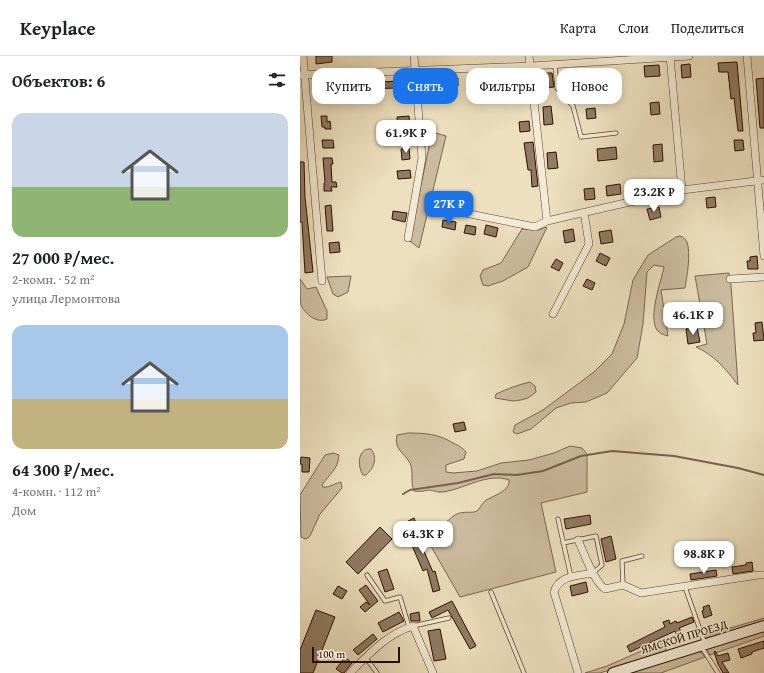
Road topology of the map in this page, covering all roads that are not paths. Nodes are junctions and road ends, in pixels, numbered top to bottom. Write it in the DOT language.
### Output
graph roads {
  1 [pos="303,56"];
  2 [pos="414,56"];
  3 [pos="529,56"];
  4 [pos="689,56"];
  5 [pos="747,56"];
  6 [pos="670,57"];
  7 [pos="555,65"];
  8 [pos="531,66"];
  9 [pos="414,68"];
  10 [pos="458,69"];
  11 [pos="393,72"];
  12 [pos="302,75"];
  13 [pos="417,104"];
  14 [pos="616,133"];
  15 [pos="761,181"];
  16 [pos="682,190"];
  17 [pos="430,206"];
  18 [pos="584,212"];
  19 [pos="547,221"];
  20 [pos="408,238"];
  21 [pos="764,256"];
  22 [pos="764,277"];
  23 [pos="730,279"];
  24 [pos="322,281"];
  25 [pos="553,314"];
  26 [pos="558,519"];
  27 [pos="578,540"];
  28 [pos="563,543"];
  29 [pos="642,556"];
  30 [pos="593,573"];
  31 [pos="367,575"];
  32 [pos="764,575"];
  33 [pos="571,577"];
  34 [pos="623,585"];
  35 [pos="685,587"];
  36 [pos="491,592"];
  37 [pos="449,618"];
  38 [pos="411,626"];
  39 [pos="764,626"];
  40 [pos="703,645"];
  41 [pos="366,657"];
  42 [pos="350,673"];
  43 [pos="377,673"];
  44 [pos="433,673"];
  45 [pos="524,673"];
  46 [pos="578,673"];
  47 [pos="613,673"];
  48 [pos="718,673"];
  1 -- 12 [label="street"];
  2 -- 9 [label="street"];
  3 -- 8 [label="street"];
  4 -- 6 [label="street"];
  5 -- 15 [label="street"];
  6 -- 7 [label="street"];
  6 -- 16 [label="street"];
  7 -- 8 [label="street"];
  7 -- 14 [label="lane"];
  8 -- 10 [label="street"];
  8 -- 19 [label="street"];
  11 -- 12 [label="street"];
  12 -- 24 [label="street"];
  13 -- 20 [label="street"];
  15 -- 16 [label="street"];
  15 -- 21 [label="street"];
  16 -- 18 [label="street"];
  17 -- 19 [label="street"];
  18 -- 19 [label="street"];
  18 -- 25 [label="street"];
  22 -- 23 [label="street"];
  26 -- 28 [label="lane"];
  27 -- 28 [label="lane"];
  27 -- 30 [label="street"];
  27 -- 30 [label="lane"];
  28 -- 33 [label="lane"];
  29 -- 34 [label="lane"];
  30 -- 33 [label="street"];
  30 -- 34 [label="street"];
  31 -- 38 [label="lane"];
  32 -- 35 [label="street"];
  33 -- 46 [label="street"];
  34 -- 35 [label="street"];
  35 -- 40 [label="lane"];
  36 -- 45 [label="lane"];
  37 -- 38 [label="lane"];
  38 -- 41 [label="street"];
  38 -- 44 [label="street"];
  39 -- 40 [label="main road, ЯМСКОЙ ПРОЕЗД"];
  40 -- 47 [label="main road, ЯМСКОЙ ПРОЕЗД"];
  40 -- 48 [label="lane"];
  41 -- 42 [label="street"];
  41 -- 43 [label="lane"];
}
